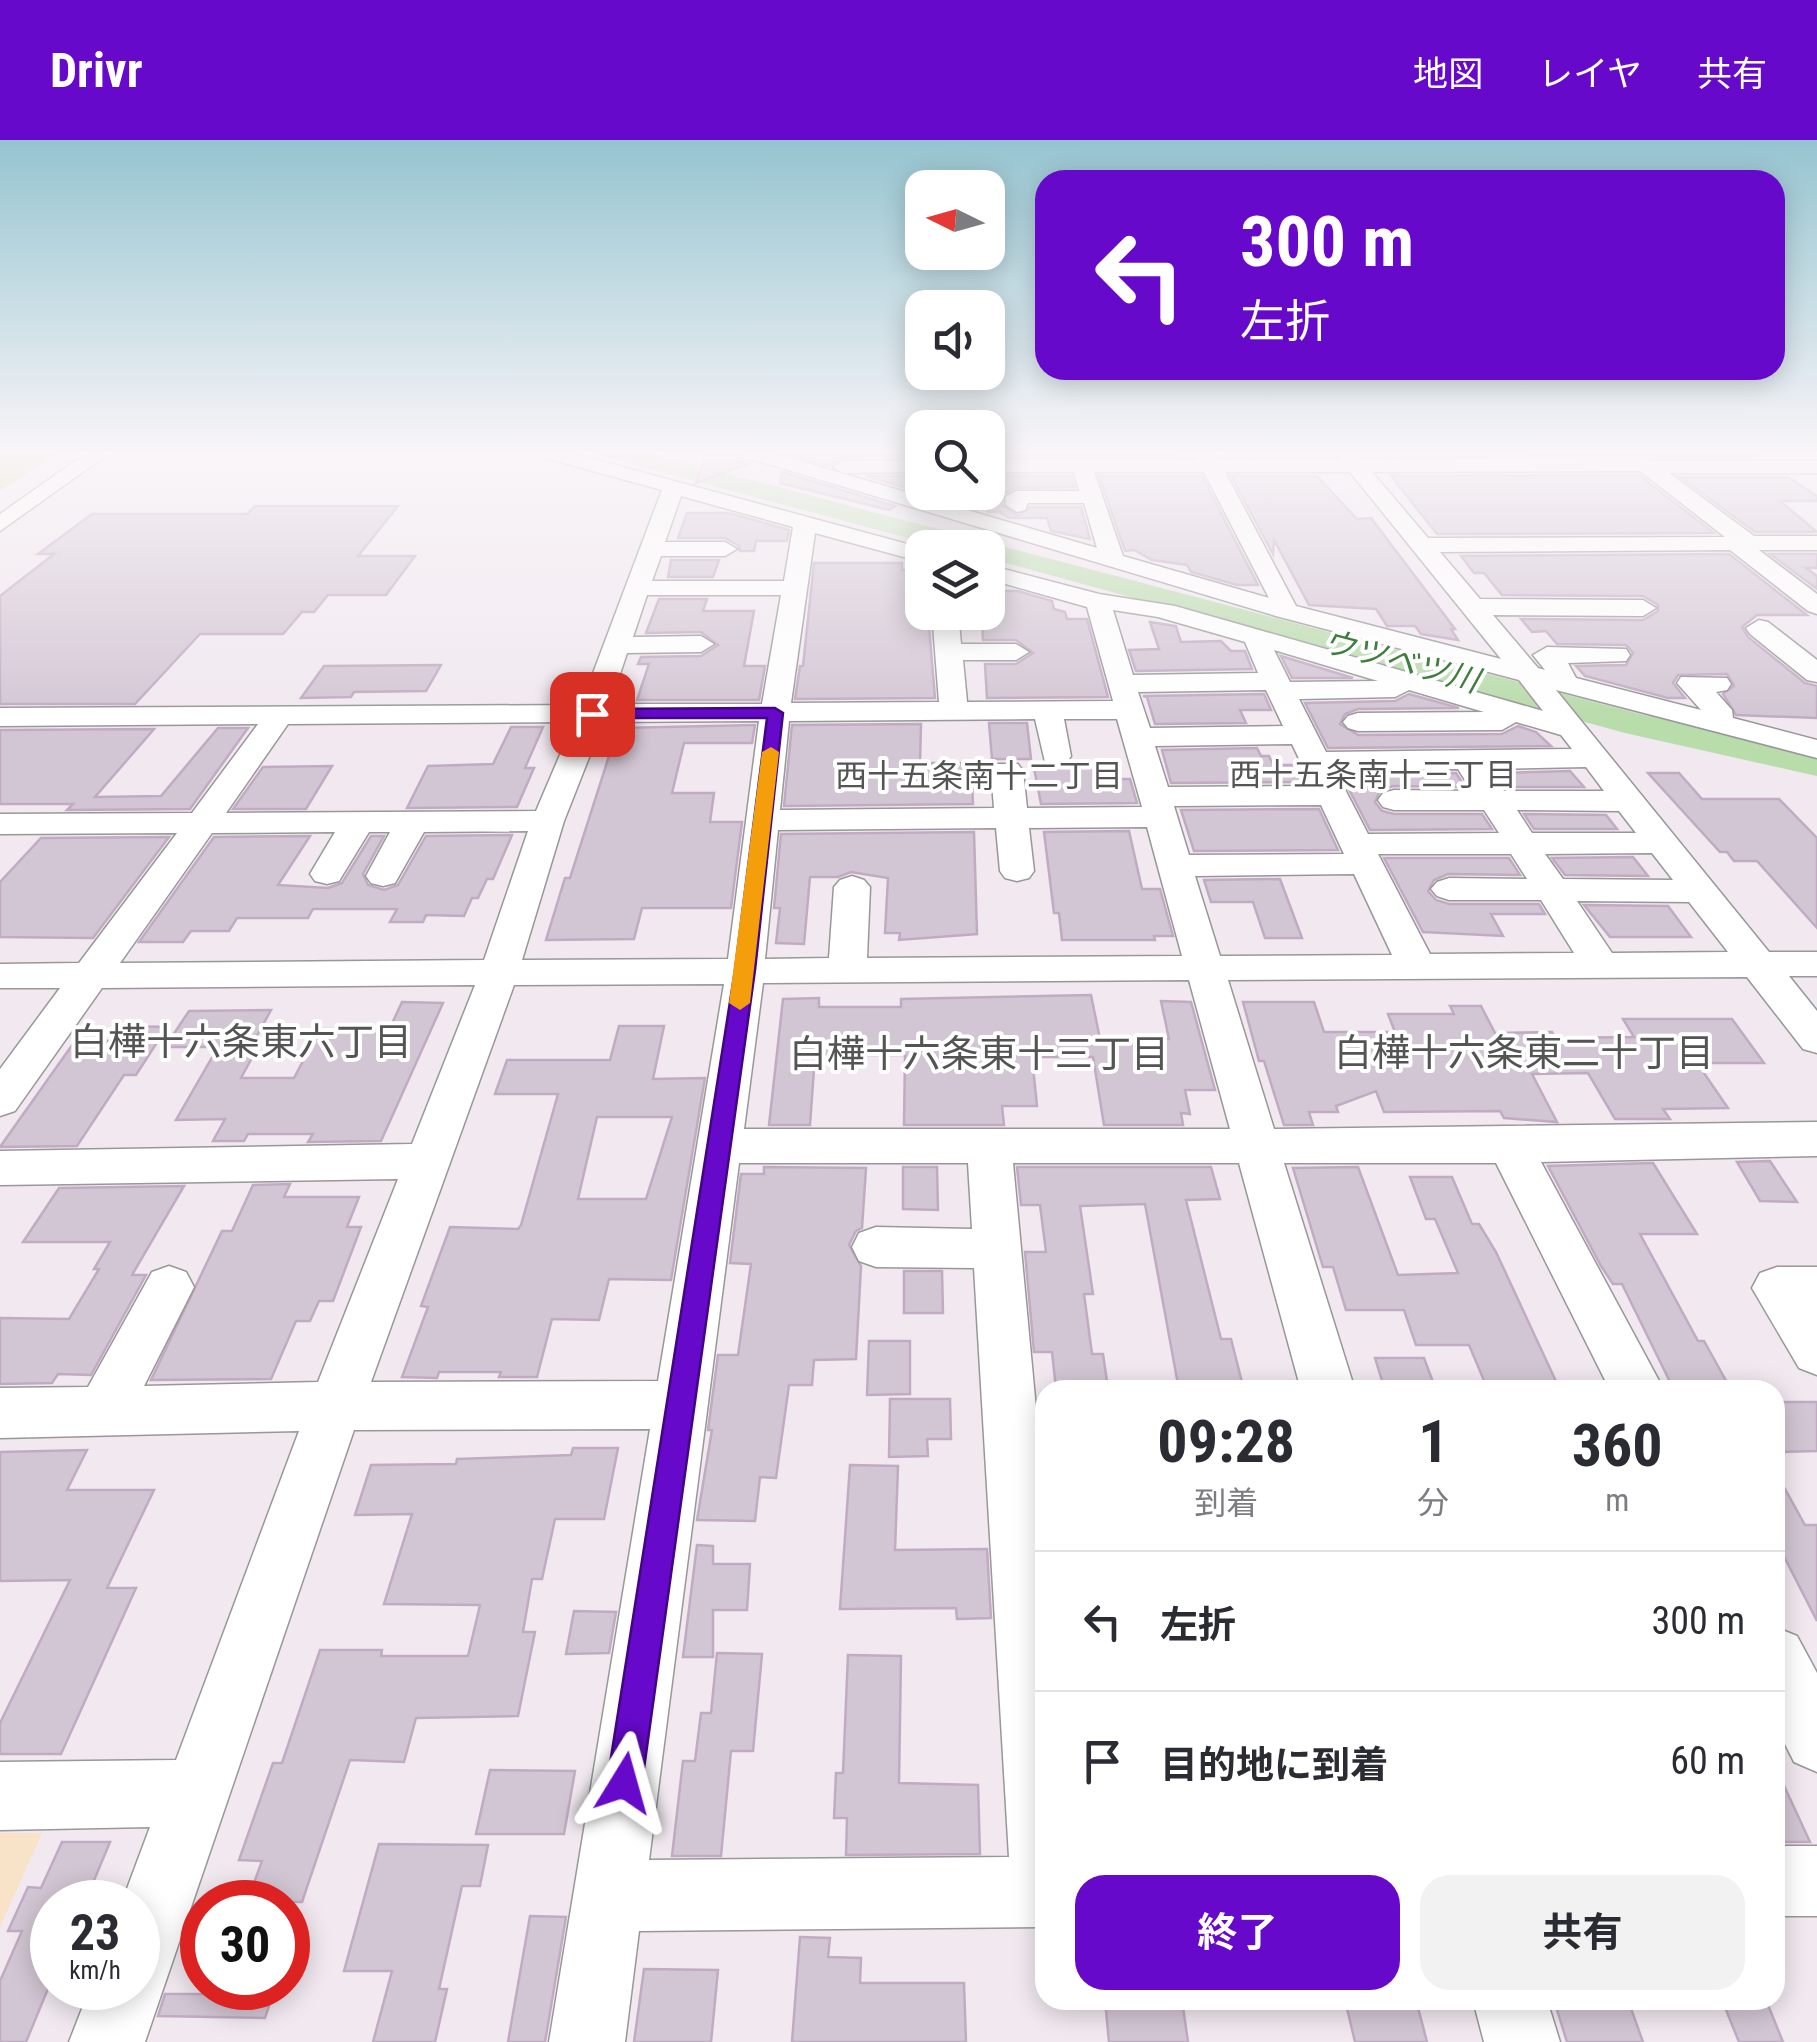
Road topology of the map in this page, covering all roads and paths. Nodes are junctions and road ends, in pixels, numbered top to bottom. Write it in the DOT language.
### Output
graph roads {
  1 [pos="654,541"];
  2 [pos="802,541"];
  3 [pos="868,541"];
  4 [pos="1056,541"];
  5 [pos="1107,541"];
  6 [pos="1252,541"];
  7 [pos="1418,541"];
  8 [pos="1581,541"];
  9 [pos="1739,541"];
  10 [pos="1741,543"];
  11 [pos="1817,543"];
  12 [pos="1584,544"];
  13 [pos="1422,545"];
  14 [pos="725,549"];
  15 [pos="905,550"];
  16 [pos="1113,560"];
  17 [pos="644,569"];
  18 [pos="1005,579"];
  19 [pos="795,588"];
  20 [pos="1814,604"];
  21 [pos="1474,608"];
  22 [pos="1642,608"];
  23 [pos="1285,610"];
  24 [pos="1129,628"];
  25 [pos="947,630"];
  26 [pos="1253,636"];
  27 [pos="617,644"];
  28 [pos="701,644"];
  29 [pos="949,652"];
  30 [pos="1016,652"];
  31 [pos="1616,655"];
  32 [pos="1817,674"];
  33 [pos="1530,676"];
  34 [pos="1570,684"];
  35 [pos="1717,684"];
  36 [pos="1278,686"];
  37 [pos="1435,687"];
  38 [pos="1128,710"];
  39 [pos="1048,711"];
  40 [pos="954,712"];
  41 [pos="775,713"];
  42 [pos="592,714"];
  43 [pos="280,715"];
  44 [pos="0,717"];
  45 [pos="1358,722"];
  46 [pos="1556,722"];
  47 [pos="1720,726"];
  48 [pos="1309,748"];
  49 [pos="1817,749"];
  50 [pos="1056,756"];
  51 [pos="1595,758"];
  52 [pos="1468,760"];
  53 [pos="1006,770"];
  54 [pos="1333,794"];
  55 [pos="1394,800"];
  56 [pos="1629,801"];
  57 [pos="1494,802"];
  58 [pos="1156,807"];
  59 [pos="1012,818"];
  60 [pos="548,820"];
  61 [pos="762,820"];
  62 [pos="358,822"];
  63 [pos="412,822"];
  64 [pos="200,823"];
  65 [pos="0,824"];
  66 [pos="1664,843"];
  67 [pos="1522,844"];
  68 [pos="1362,854"];
  69 [pos="1175,866"];
  70 [pos="1017,871"];
  71 [pos="327,874"];
  72 [pos="382,876"];
  73 [pos="852,887"];
  74 [pos="1449,889"];
  75 [pos="1552,891"];
  76 [pos="1703,891"];
  77 [pos="1817,964"];
  78 [pos="1762,965"];
  79 [pos="1601,966"];
  80 [pos="1416,967"];
  81 [pos="1208,968"];
  82 [pos="745,970"];
  83 [pos="847,970"];
  84 [pos="499,972"];
  85 [pos="92,975"];
  86 [pos="0,976"];
  87 [pos="1817,1039"];
  88 [pos="0,1100"];
  89 [pos="1817,1139"];
  90 [pos="718,1146"];
  91 [pos="1255,1146"];
  92 [pos="1510,1146"];
  93 [pos="989,1148"];
  94 [pos="427,1162"];
  95 [pos="0,1168"];
  96 [pos="876,1247"];
  97 [pos="996,1249"];
  98 [pos="168,1287"];
  99 [pos="1817,1288"];
  100 [pos="1817,1352"];
  101 [pos="1325,1380"];
  102 [pos="1631,1380"];
  103 [pos="680,1404"];
  104 [pos="335,1406"];
  105 [pos="103,1410"];
  106 [pos="0,1413"];
  107 [pos="1785,1677"];
  108 [pos="1817,1739"];
  109 [pos="1035,1750"];
  110 [pos="198,1793"];
  111 [pos="0,1796"];
  112 [pos="1785,1881"];
  113 [pos="1817,1881"];
  114 [pos="1035,1892"];
  115 [pos="608,1896"];
  116 [pos="160,1898"];
  117 [pos="119,2010"];
  118 [pos="1513,2010"];
  119 [pos="107,2042"];
  120 [pos="587,2042"];
  121 [pos="1522,2042"];
  1 -- 17 [label="street"];
  2 -- 19 [label="street"];
  3 -- 15 [label="street"];
  4 -- 16 [label="street"];
  5 -- 16 [label="street"];
  6 -- 23 [label="street"];
  7 -- 13 [label="street"];
  8 -- 12 [label="street"];
  9 -- 10 [label="street"];
  10 -- 11 [label="street"];
  10 -- 12 [label="street"];
  10 -- 20 [label="street"];
  12 -- 13 [label="street"];
  13 -- 21 [label="street"];
  14 -- 17 [label="street"];
  16 -- 23 [label="street"];
  17 -- 19 [label="street"];
  17 -- 27 [label="street"];
  18 -- 24 [label="street"];
  19 -- 41 [label="street"];
  20 -- 32 [label="street"];
  21 -- 22 [label="street"];
  21 -- 33 [label="street"];
  23 -- 33 [label="street"];
  24 -- 26 [label="street"];
  24 -- 26 [label="street"];
  24 -- 38 [label="street"];
  25 -- 29 [label="street"];
  26 -- 36 [label="street"];
  26 -- 37 [label="street"];
  27 -- 28 [label="street"];
  27 -- 42 [label="street"];
  29 -- 30 [label="street"];
  29 -- 40 [label="street"];
  31 -- 34 [label="street"];
  33 -- 34 [label="street"];
  33 -- 46 [label="street"];
  34 -- 47 [label="street"];
  35 -- 47 [label="street"];
  36 -- 37 [label="street"];
  36 -- 38 [label="street"];
  36 -- 48 [label="street"];
  37 -- 46 [label="street"];
  38 -- 39 [label="street"];
  38 -- 48 [label="street"];
  38 -- 58 [label="street"];
  39 -- 40 [label="street"];
  39 -- 50 [label="street"];
  40 -- 41 [label="street"];
  41 -- 42 [label="street"];
  41 -- 61 [label="street"];
  42 -- 43 [label="street"];
  42 -- 60 [label="street"];
  43 -- 44 [label="street"];
  43 -- 64 [label="street"];
  45 -- 46 [label="street"];
  46 -- 51 [label="street"];
  47 -- 49 [label="street"];
  48 -- 52 [label="street"];
  48 -- 54 [label="street"];
  51 -- 52 [label="street"];
  51 -- 56 [label="street"];
  52 -- 57 [label="street"];
  53 -- 59 [label="street"];
  54 -- 58 [label="street"];
  54 -- 68 [label="street"];
  55 -- 57 [label="street"];
  56 -- 57 [label="street"];
  56 -- 66 [label="street"];
  57 -- 67 [label="street"];
  58 -- 59 [label="street"];
  58 -- 69 [label="street"];
  59 -- 61 [label="street"];
  59 -- 70 [label="street"];
  60 -- 63 [label="street"];
  60 -- 84 [label="street"];
  61 -- 82 [label="street"];
  62 -- 63 [label="street"];
  62 -- 64 [label="street"];
  62 -- 71 [label="street"];
  63 -- 72 [label="street"];
  64 -- 65 [label="street"];
  64 -- 85 [label="street"];
  66 -- 67 [label="street"];
  66 -- 76 [label="street"];
  67 -- 68 [label="street"];
  67 -- 75 [label="street"];
  68 -- 69 [label="street"];
  68 -- 80 [label="street"];
  69 -- 81 [label="street"];
  73 -- 83 [label="street"];
  74 -- 75 [label="street"];
  75 -- 76 [label="street"];
  75 -- 79 [label="street"];
  76 -- 78 [label="street"];
  77 -- 78 [label="street"];
  78 -- 79 [label="street"];
  78 -- 87 [label="street"];
  79 -- 80 [label="street"];
  80 -- 81 [label="street"];
  81 -- 83 [label="street"];
  81 -- 91 [label="street"];
  82 -- 83 [label="street"];
  82 -- 84 [label="street"];
  82 -- 90 [label="street"];
  84 -- 85 [label="street"];
  84 -- 94 [label="street"];
  85 -- 86 [label="street"];
  85 -- 88 [label="street"];
  89 -- 92 [label="street"];
  90 -- 93 [label="street"];
  90 -- 103 [label="street"];
  91 -- 92 [label="street"];
  91 -- 93 [label="street"];
  91 -- 101 [label="street"];
  92 -- 102 [label="street"];
  93 -- 97 [label="street"];
  94 -- 95 [label="street"];
  94 -- 104 [label="street"];
  96 -- 97 [label="street"];
  97 -- 109 [label="street"];
  98 -- 105 [label="street"];
  99 -- 100 [label="street"];
  103 -- 104 [label="street"];
  103 -- 115 [label="street"];
  104 -- 105 [label="street"];
  104 -- 110 [label="street"];
  105 -- 106 [label="street"];
  107 -- 108 [label="street"];
  110 -- 111 [label="street"];
  110 -- 116 [label="street"];
  112 -- 113 [label="street"];
  114 -- 115 [label="street"];
  115 -- 120 [label="street"];
  117 -- 119 [label="street"];
  118 -- 121 [label="street"];
}
